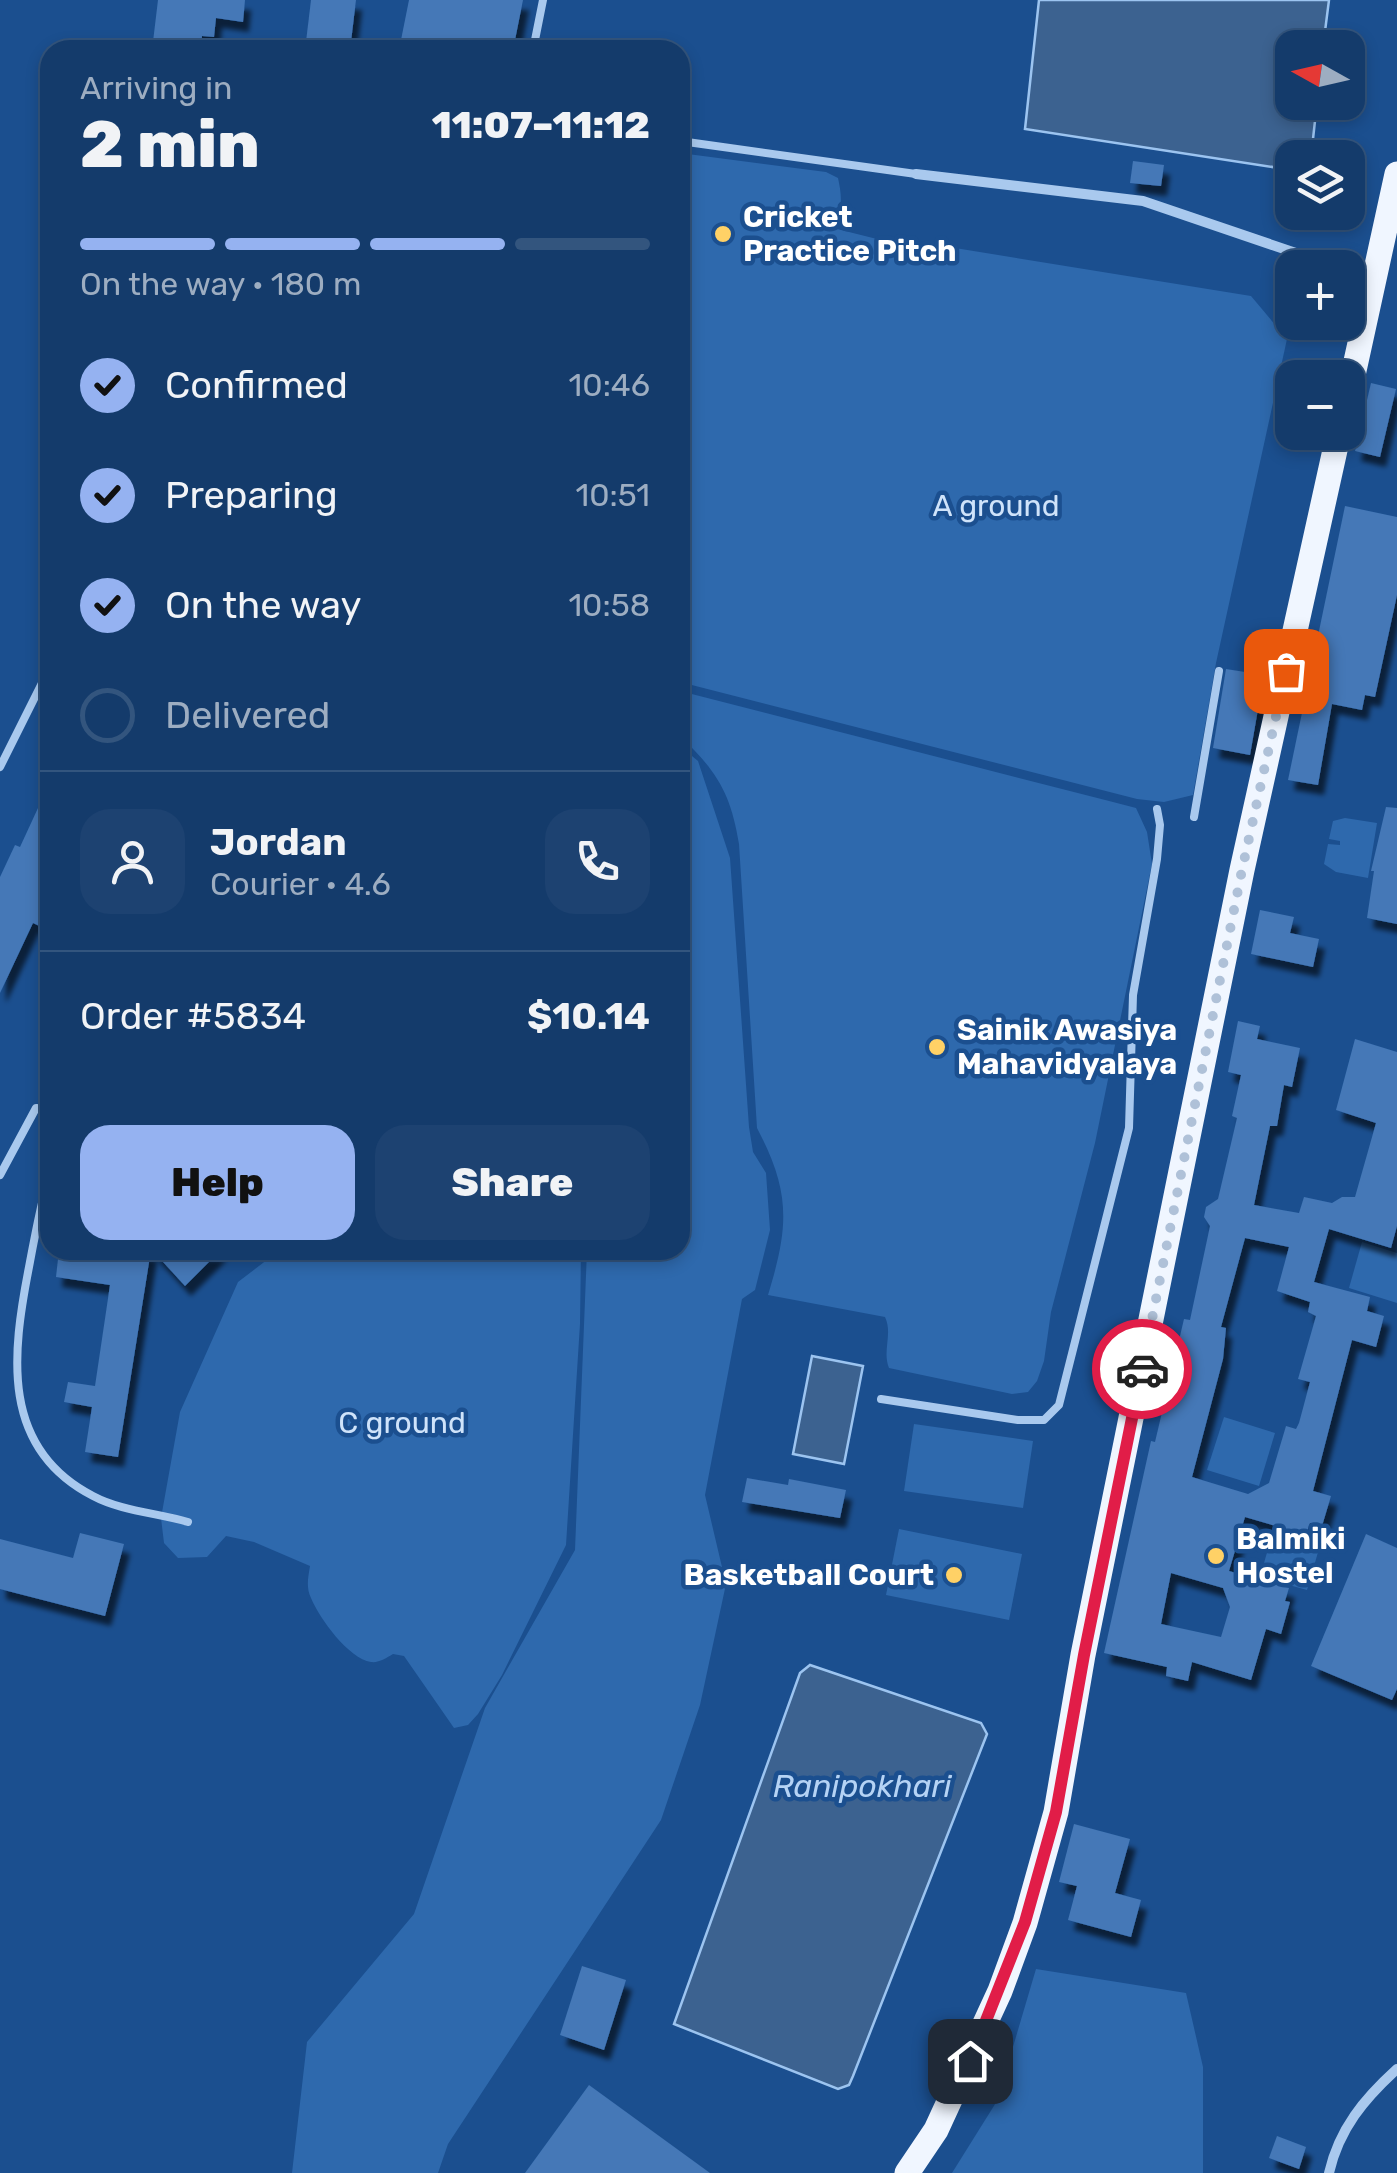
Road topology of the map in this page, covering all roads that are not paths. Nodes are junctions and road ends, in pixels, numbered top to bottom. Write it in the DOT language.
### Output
graph roads {
  1 [pos="543,0"];
  2 [pos="535,40"];
  3 [pos="690,142"];
  4 [pos="916,174"];
  5 [pos="1397,174"];
  6 [pos="1287,250"];
  7 [pos="1365,260"];
  8 [pos="1336,450"];
  9 [pos="1219,671"];
  10 [pos="40,687"];
  11 [pos="0,767"];
  12 [pos="1156,809"];
  13 [pos="1194,816"];
  14 [pos="40,1108"];
  15 [pos="0,1175"];
  16 [pos="40,1220"];
  17 [pos="881,1399"];
  18 [pos="188,1522"];
  19 [pos="1397,2069"];
  20 [pos="907,2173"];
  21 [pos="1329,2173"];
  1 -- 2 [label="lane"];
  3 -- 4 [label="lane"];
  4 -- 6 [label="street"];
  5 -- 7 [label="main road"];
  8 -- 20 [label="main road"];
  9 -- 13 [label="lane"];
  10 -- 11 [label="lane"];
  12 -- 17 [label="lane"];
  14 -- 15 [label="lane"];
  16 -- 18 [label="lane"];
  19 -- 21 [label="street"];
}
